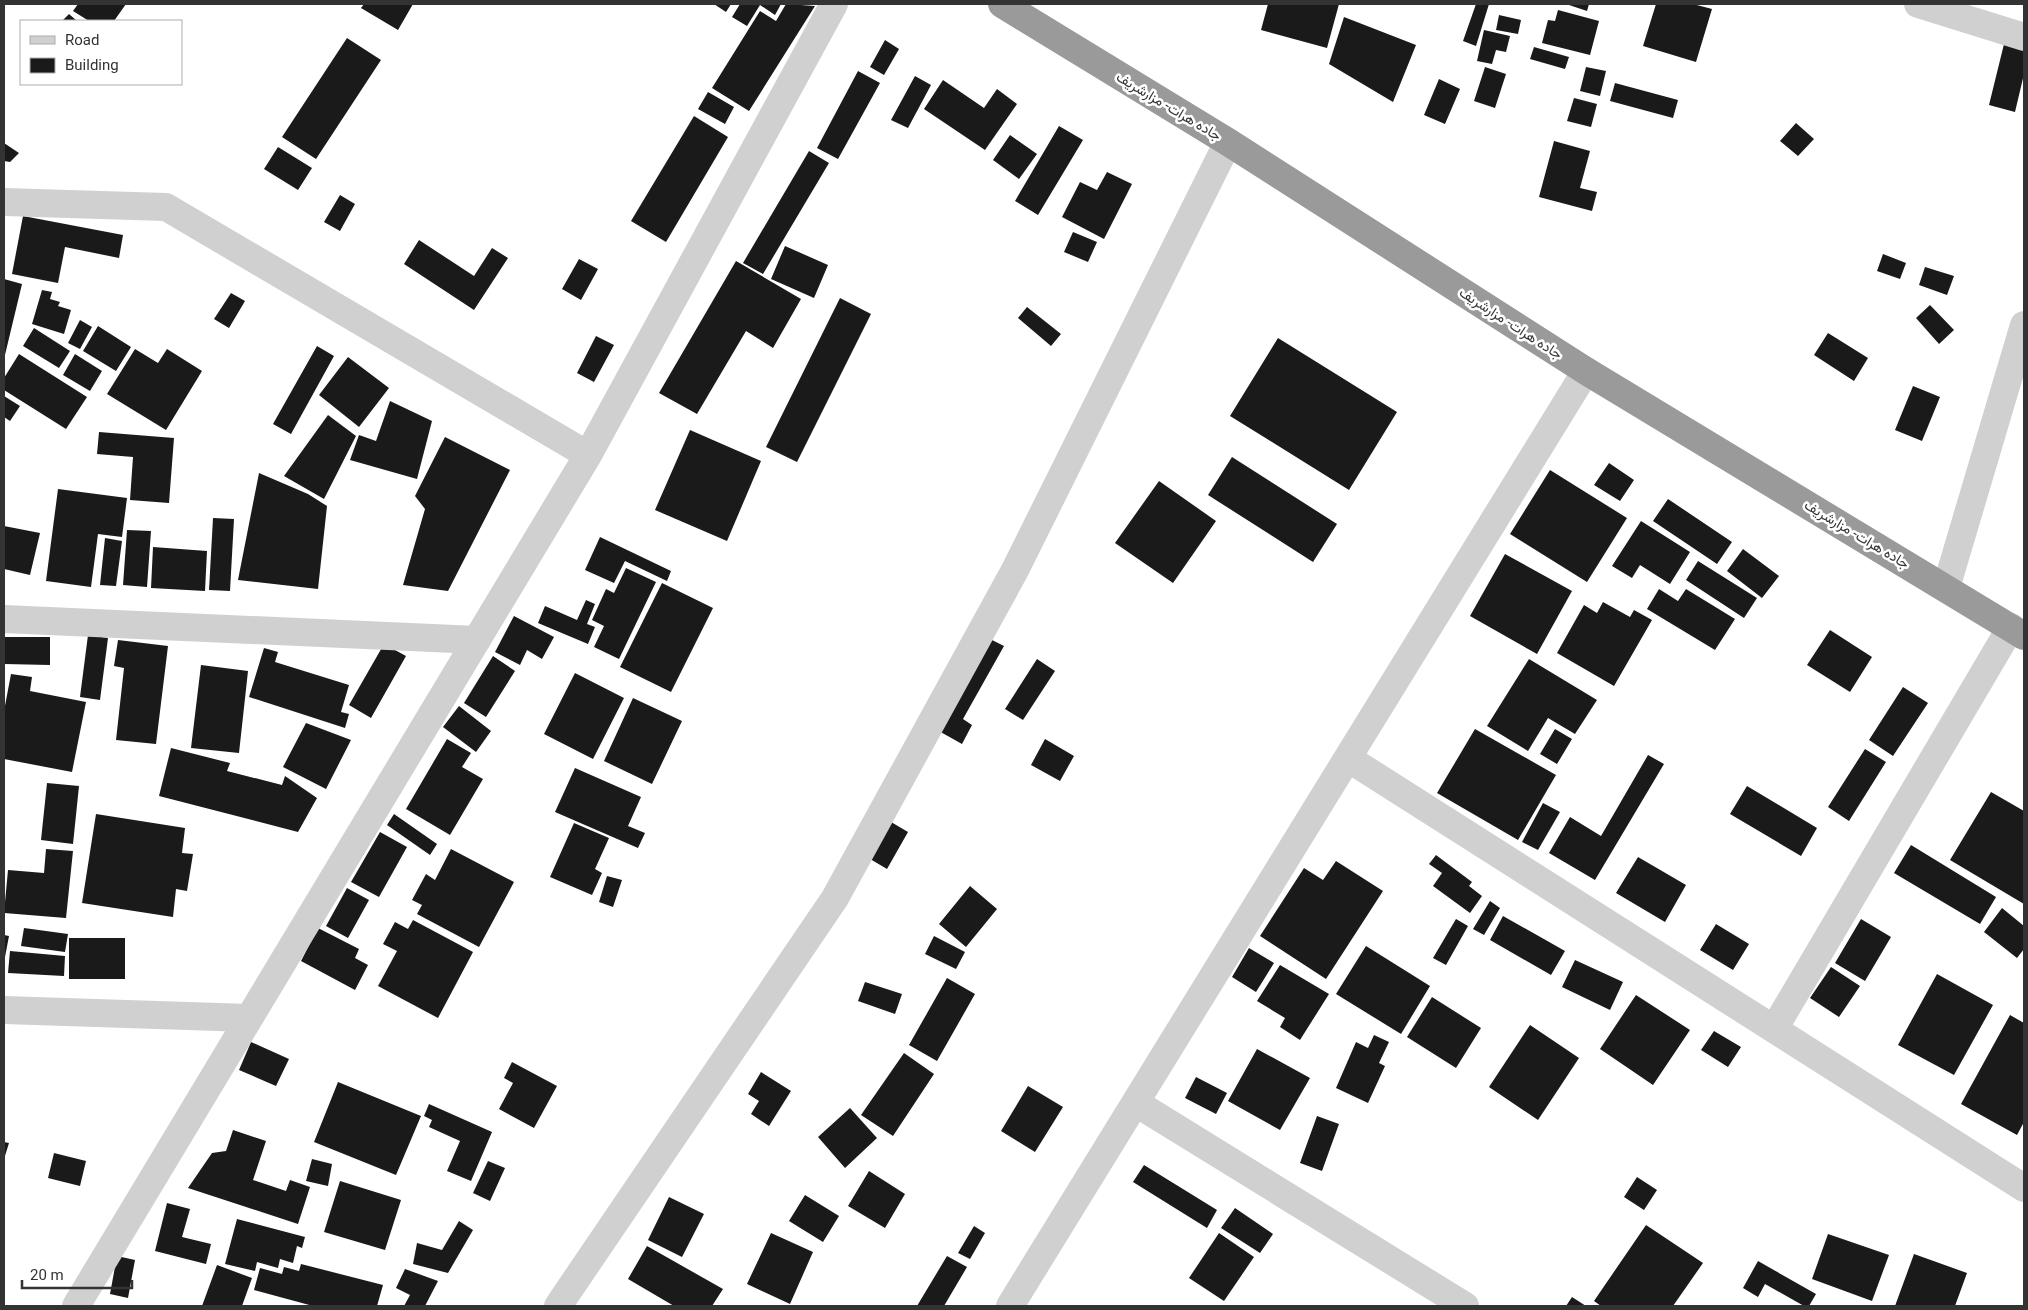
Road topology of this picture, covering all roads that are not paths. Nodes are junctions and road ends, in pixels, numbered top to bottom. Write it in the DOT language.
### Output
graph roads {
  1 [pos="834,4"];
  2 [pos="1002,4"];
  3 [pos="1918,4"];
  4 [pos="2024,37"];
  5 [pos="1228,142"];
  6 [pos="4,202"];
  7 [pos="2024,325"];
  8 [pos="1586,371"];
  9 [pos="588,455"];
  10 [pos="1946,588"];
  11 [pos="4,619"];
  12 [pos="2018,631"];
  13 [pos="477,640"];
  14 [pos="1348,760"];
  15 [pos="4,1010"];
  16 [pos="249,1018"];
  17 [pos="1774,1029"];
  18 [pos="1136,1103"];
  19 [pos="2024,1188"];
  20 [pos="76,1306"];
  21 [pos="558,1306"];
  22 [pos="1010,1306"];
  23 [pos="1465,1306"];
  1 -- 9 [label="street"];
  2 -- 5 [label="highway, جاده هرات- مزارشریف"];
  3 -- 4 [label="street"];
  5 -- 8 [label="highway, جاده هرات- مزارشریف"];
  5 -- 21 [label="street"];
  6 -- 9 [label="street"];
  7 -- 10 [label="street"];
  8 -- 10 [label="highway, جاده هرات- مزارشریف"];
  8 -- 14 [label="street"];
  9 -- 13 [label="street"];
  10 -- 12 [label="highway, جاده هرات- مزارشریف"];
  11 -- 13 [label="street"];
  12 -- 17 [label="street"];
  13 -- 16 [label="street"];
  14 -- 17 [label="street"];
  14 -- 18 [label="street"];
  15 -- 16 [label="street"];
  16 -- 20 [label="street"];
  17 -- 19 [label="street"];
  18 -- 22 [label="street"];
  18 -- 23 [label="street"];
}
